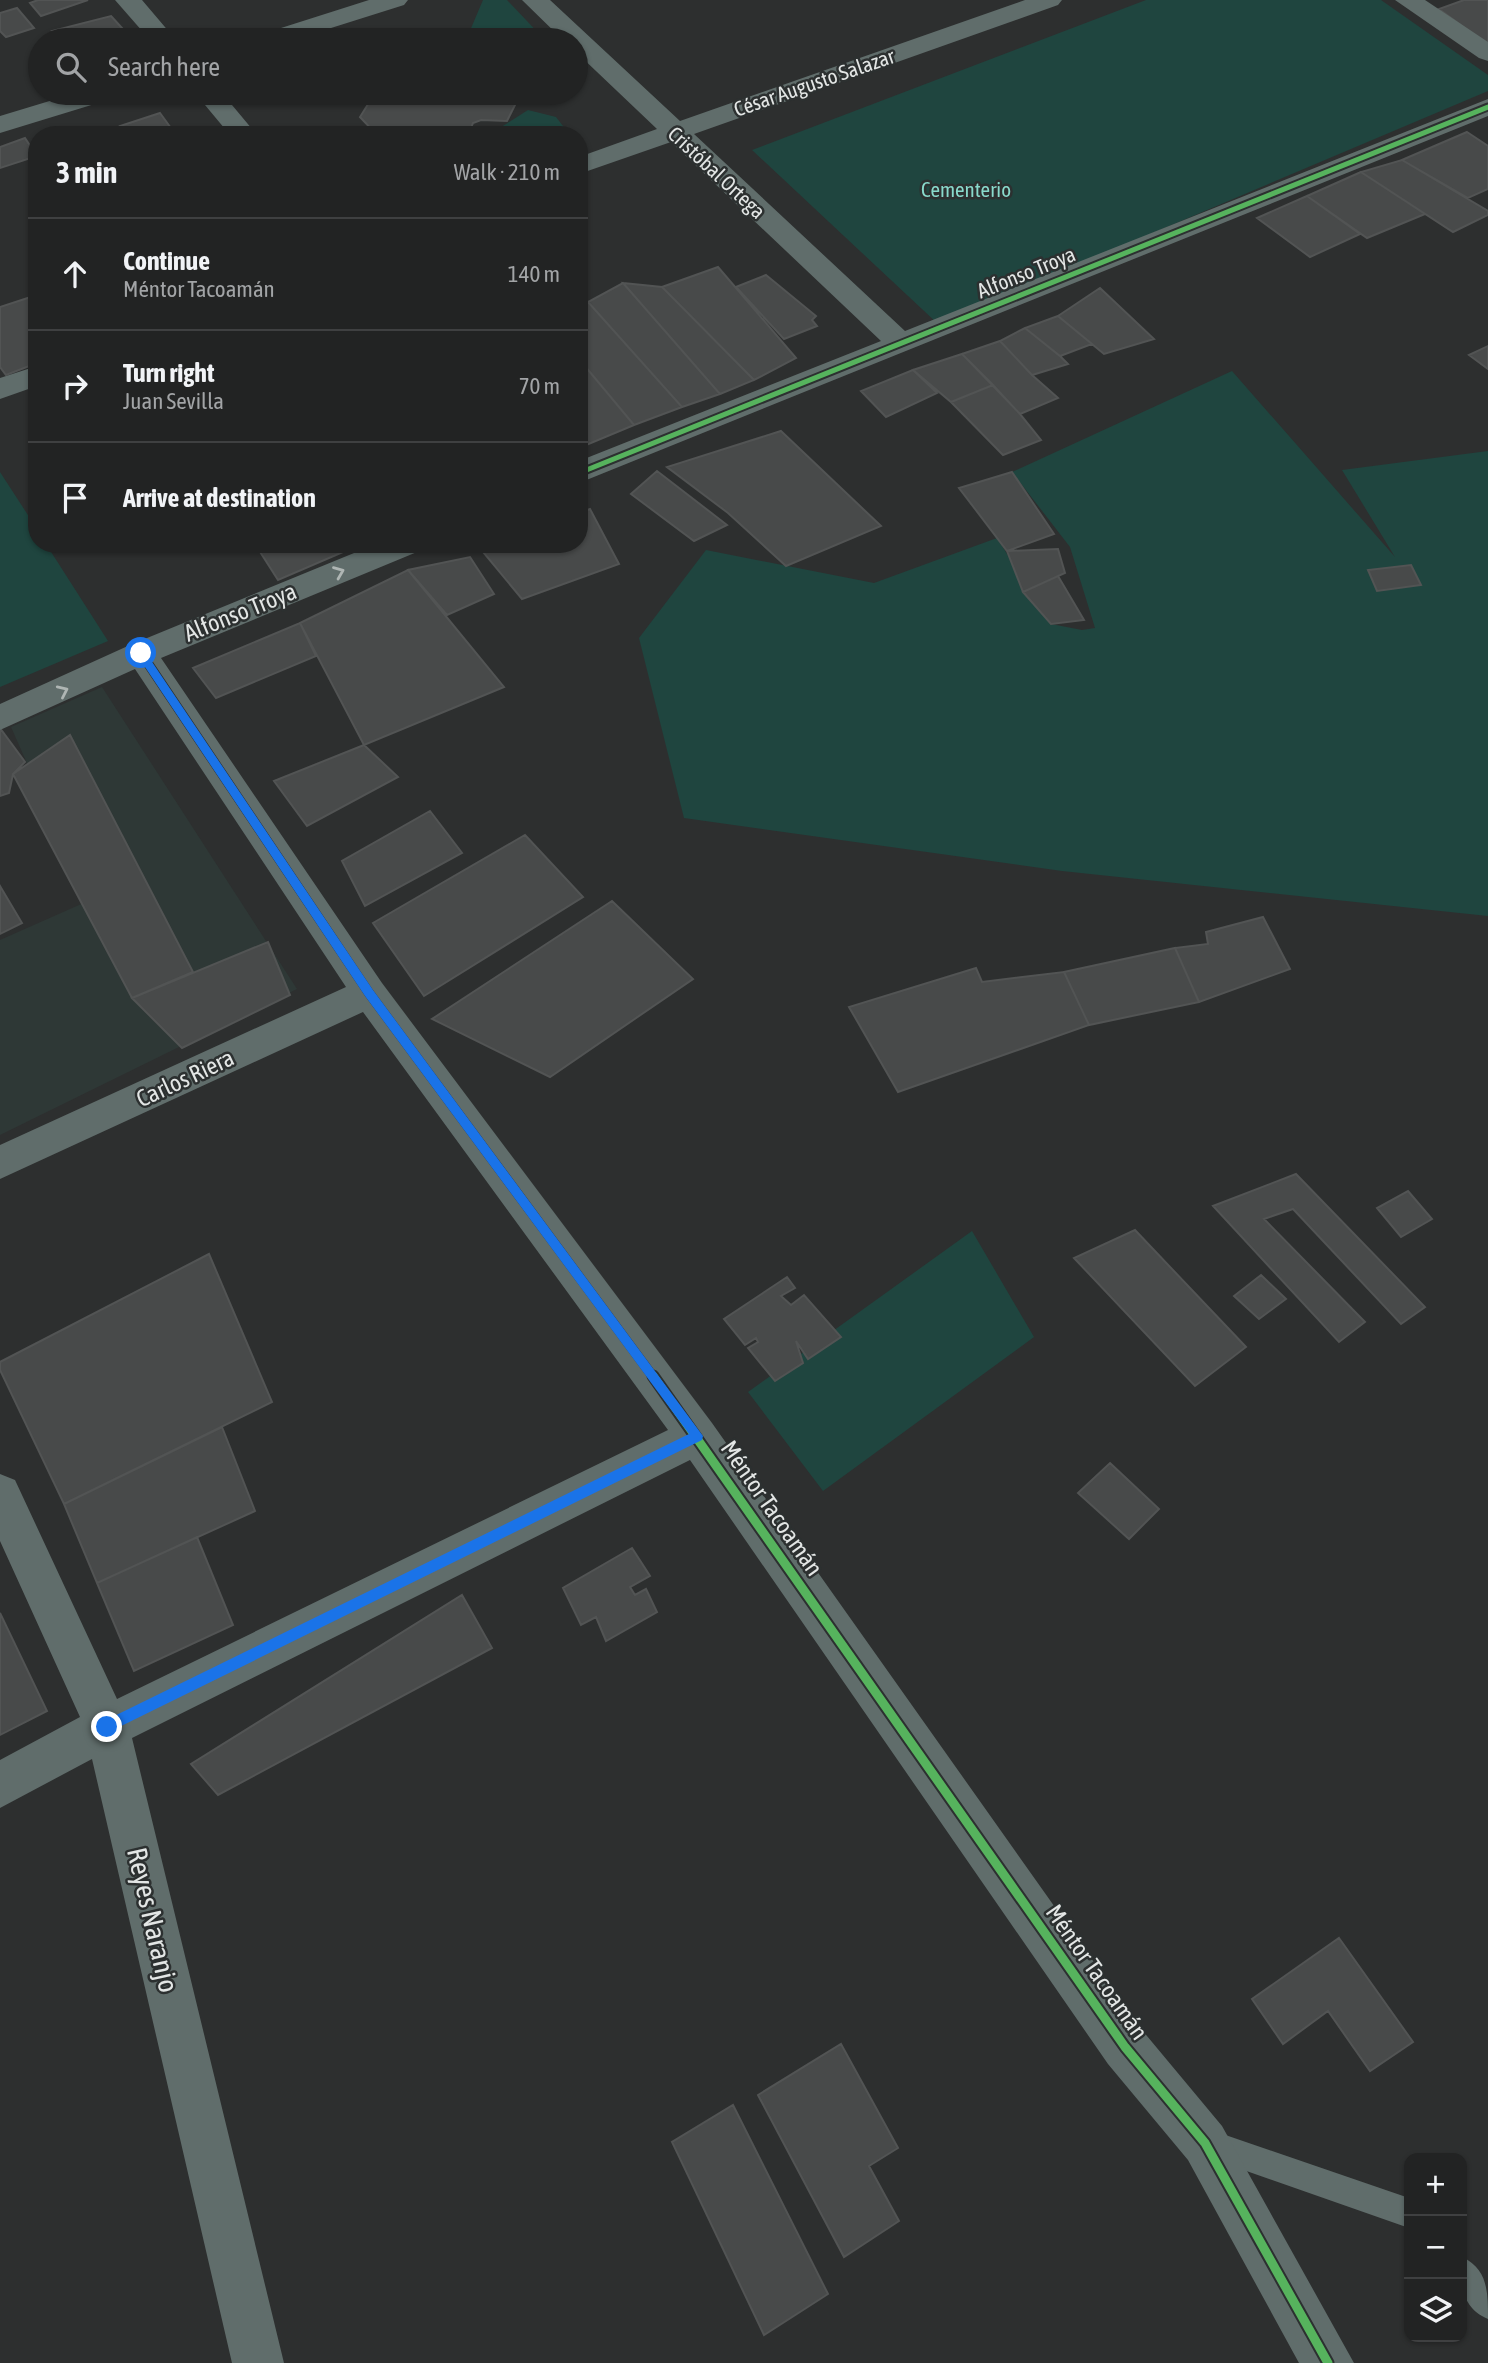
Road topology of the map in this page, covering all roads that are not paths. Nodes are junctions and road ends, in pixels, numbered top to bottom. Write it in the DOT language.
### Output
graph roads {
  1 [pos="128,0"];
  2 [pos="395,0"];
  3 [pos="536,0"];
  4 [pos="1049,0"];
  5 [pos="1408,0"];
  6 [pos="152,28"];
  7 [pos="306,28"];
  8 [pos="565,28"];
  9 [pos="588,50"];
  10 [pos="1488,53"];
  11 [pos="64,105"];
  12 [pos="218,105"];
  13 [pos="1488,107"];
  14 [pos="0,125"];
  15 [pos="236,126"];
  16 [pos="672,131"];
  17 [pos="588,163"];
  18 [pos="900,342"];
  19 [pos="28,378"];
  20 [pos="0,389"];
  21 [pos="588,469"];
  22 [pos="384,553"];
  23 [pos="141,653"];
  24 [pos="0,718"];
  25 [pos="369,993"];
  26 [pos="0,1163"];
  27 [pos="697,1436"];
  28 [pos="0,1494"];
  29 [pos="107,1727"];
  30 [pos="0,1785"];
  31 [pos="1205,2143"];
  32 [pos="1404,2211"];
  33 [pos="1467,2279"];
  34 [pos="1488,2304"];
  35 [pos="258,2363"];
  36 [pos="1328,2363"];
  1 -- 6 [label="street"];
  2 -- 7 [label="street"];
  3 -- 8 [label="street, Cristóbal Ortega"];
  4 -- 16 [label="street, César Augusto Salazar"];
  5 -- 10 [label="street"];
  9 -- 16 [label="street, Cristóbal Ortega"];
  11 -- 14 [label="street"];
  12 -- 15 [label="street"];
  13 -- 18 [label="street, Alfonso Troya"];
  16 -- 17 [label="street, César Augusto Salazar"];
  16 -- 18 [label="street, Cristóbal Ortega"];
  18 -- 21 [label="street, Alfonso Troya"];
  19 -- 20 [label="street"];
  23 -- 22 [label="street, Alfonso Troya, one-way"];
  24 -- 23 [label="street, Alfonso Troya, one-way"];
  23 -- 25 [label="street, Méntor Tacoamán"];
  25 -- 26 [label="street, Carlos Riera"];
  25 -- 27 [label="street, Méntor Tacoamán"];
  27 -- 29 [label="street"];
  27 -- 31 [label="street, Méntor Tacoamán"];
  28 -- 29 [label="street, Reyes Naranjo"];
  29 -- 30 [label="street"];
  29 -- 35 [label="street, Reyes Naranjo"];
  31 -- 32 [label="lane"];
  31 -- 36 [label="street, Méntor Tacoamán"];
  33 -- 34 [label="lane"];
}
